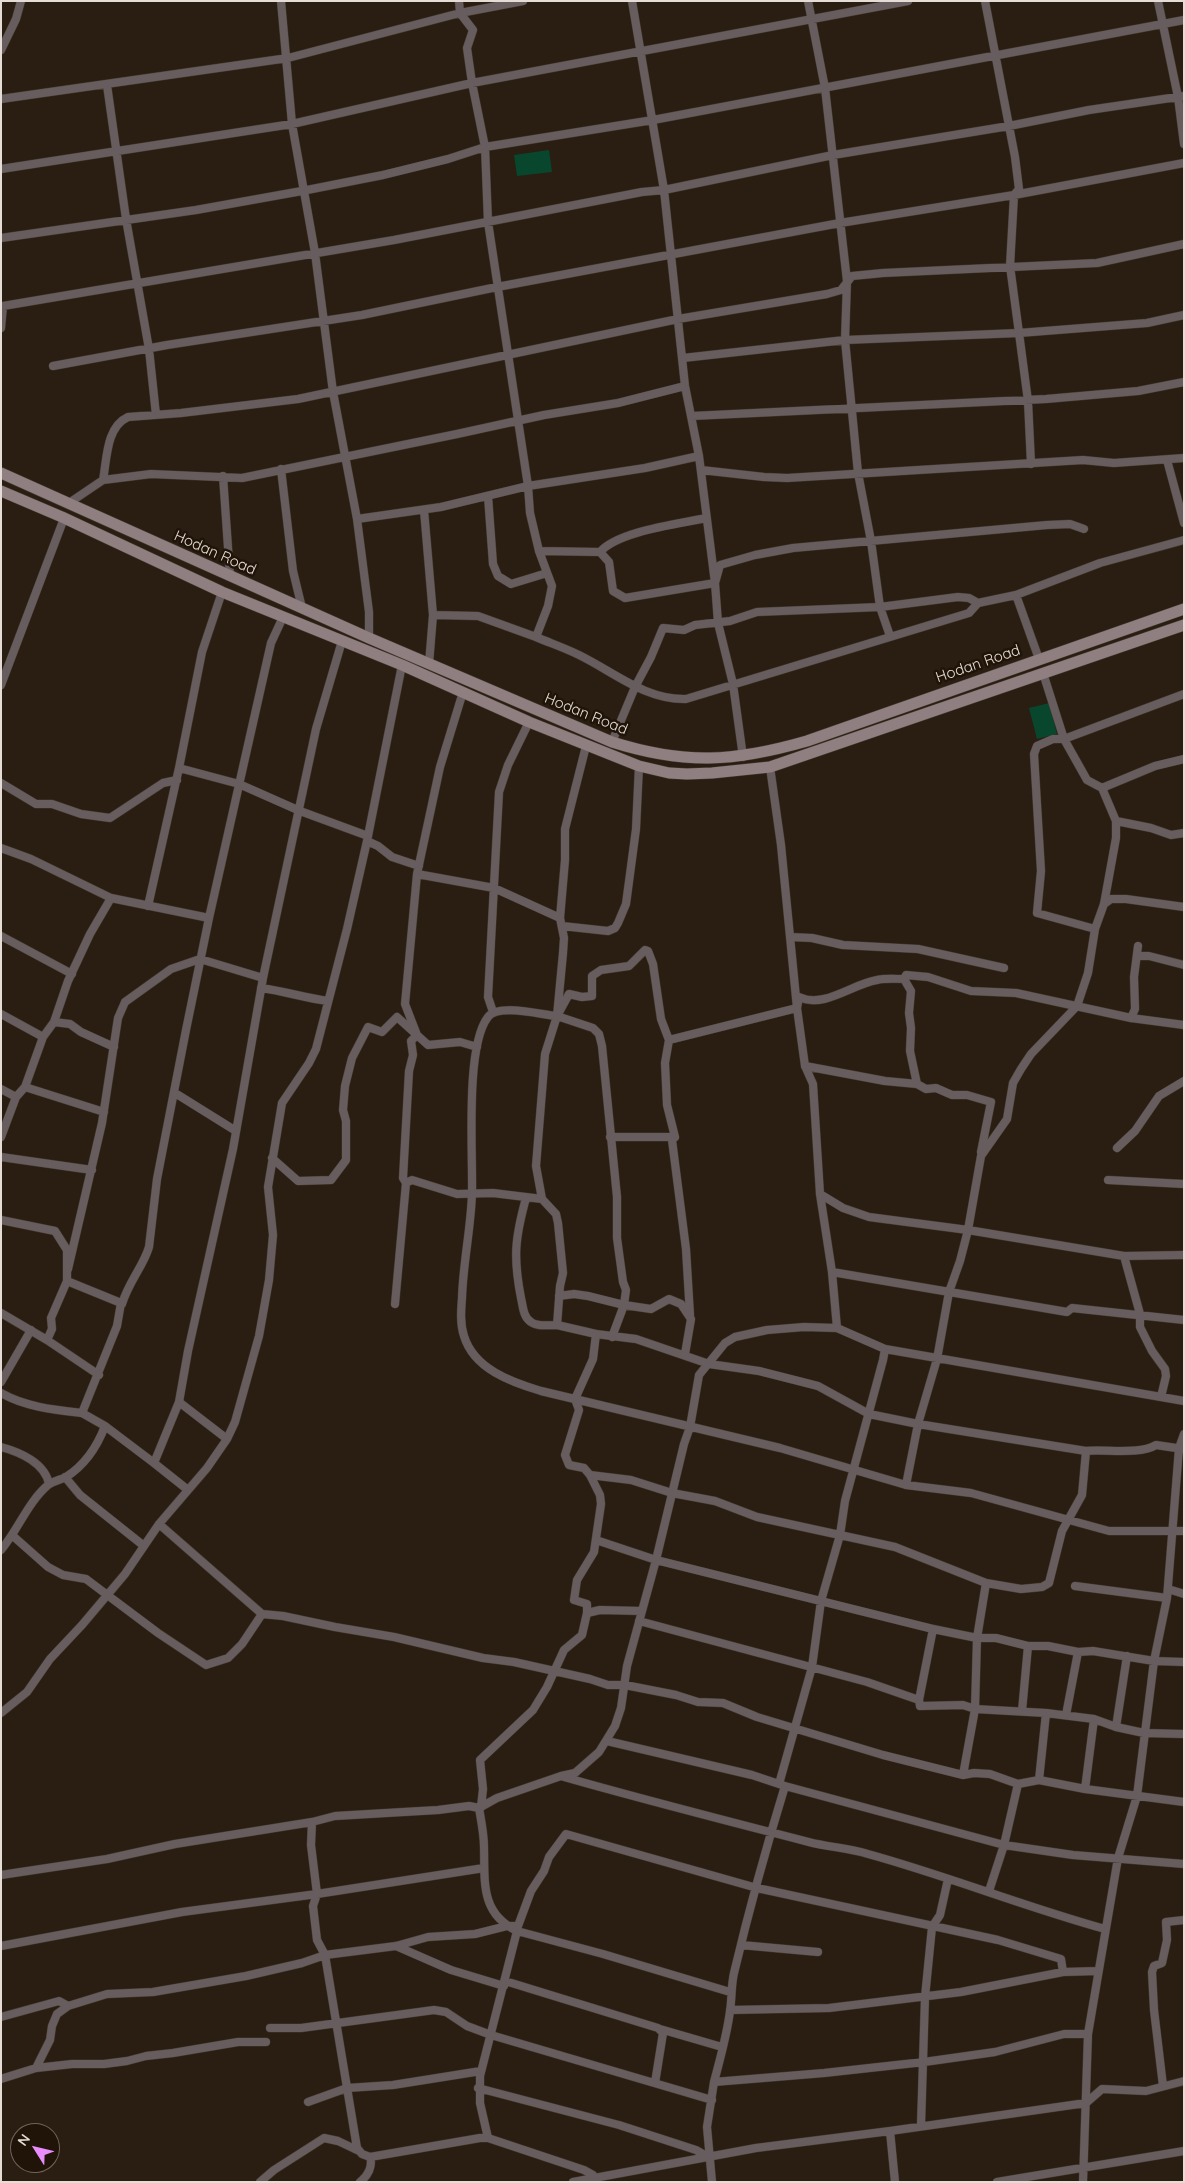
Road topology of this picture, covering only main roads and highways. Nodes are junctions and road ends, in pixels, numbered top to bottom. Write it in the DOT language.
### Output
graph roads {
  1 [pos="1,473"];
  2 [pos="1,491"];
  3 [pos="1184,609"];
  4 [pos="1184,625"];
  1 -- 3 [label="main road, Hodan Road"];
  2 -- 4 [label="main road, Hodan Road"];
}
